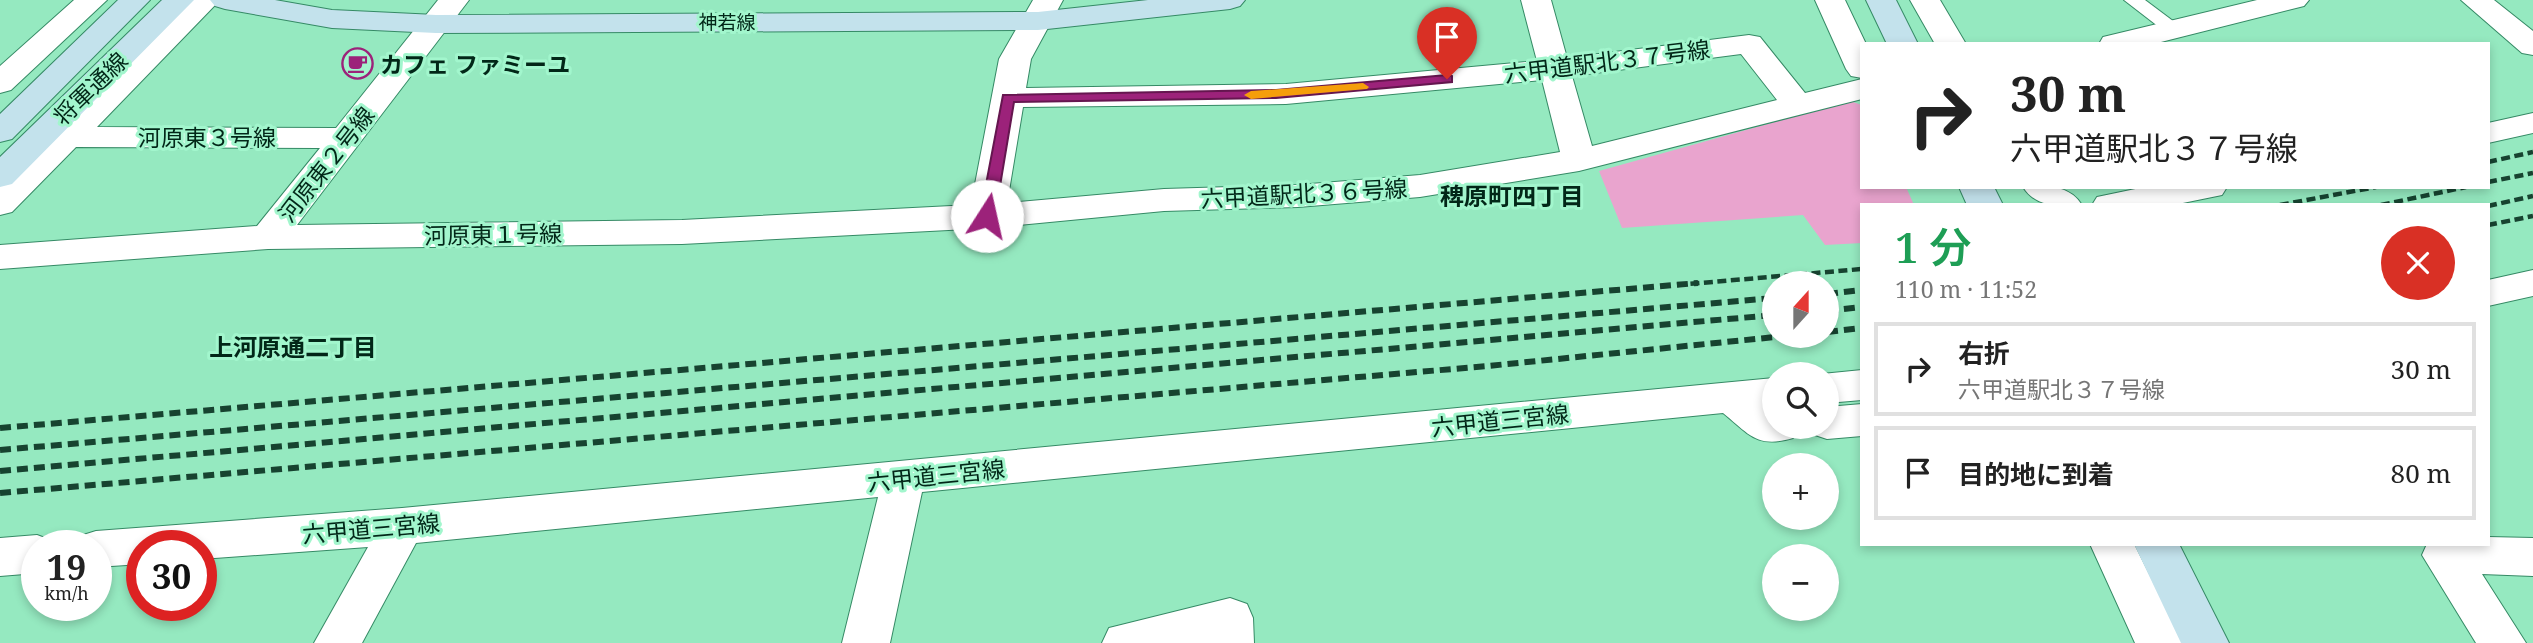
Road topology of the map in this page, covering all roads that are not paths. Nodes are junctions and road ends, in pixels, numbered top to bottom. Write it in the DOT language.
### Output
graph roads {
  1 [pos="92,0"];
  2 [pos="135,0"];
  3 [pos="179,0"];
  4 [pos="205,0"];
  5 [pos="225,0"];
  6 [pos="1230,0"];
  7 [pos="1536,0"];
  8 [pos="1830,0"];
  9 [pos="1881,0"];
  10 [pos="1926,0"];
  11 [pos="2133,0"];
  12 [pos="2294,0"];
  13 [pos="2476,0"];
  14 [pos="1043,10"];
  15 [pos="445,12"];
  16 [pos="2184,37"];
  17 [pos="1902,42"];
  18 [pos="1950,42"];
  19 [pos="2134,42"];
  20 [pos="2533,46"];
  21 [pos="1860,65"];
  22 [pos="1555,69"];
  23 [pos="0,83"];
  24 [pos="1860,90"];
  25 [pos="1008,98"];
  26 [pos="1798,106"];
  27 [pos="2533,123"];
  28 [pos="0,132"];
  29 [pos="2490,133"];
  30 [pos="67,137"];
  31 [pos="347,138"];
  32 [pos="1579,160"];
  33 [pos="0,176"];
  34 [pos="2043,189"];
  35 [pos="2199,189"];
  36 [pos="2063,203"];
  37 [pos="2120,203"];
  38 [pos="0,204"];
  39 [pos="987,216"];
  40 [pos="268,237"];
  41 [pos="0,257"];
  42 [pos="2533,284"];
  43 [pos="2490,293"];
  44 [pos="1860,385"];
  45 [pos="1839,387"];
  46 [pos="1762,394"];
  47 [pos="1731,397"];
  48 [pos="1860,420"];
  49 [pos="1762,422"];
  50 [pos="1839,422"];
  51 [pos="904,478"];
  52 [pos="402,526"];
  53 [pos="2113,546"];
  54 [pos="2157,546"];
  55 [pos="112,549"];
  56 [pos="21,555"];
  57 [pos="0,557"];
  58 [pos="2533,557"];
  59 [pos="338,643"];
  60 [pos="866,643"];
  61 [pos="1126,643"];
  62 [pos="1230,643"];
  63 [pos="2159,643"];
  64 [pos="2205,643"];
  65 [pos="2502,643"];
  1 -- 23 [label="street"];
  2 -- 28 [label="street"];
  3 -- 33 [label="street, 将軍通線"];
  4 -- 30 [label="street"];
  5 -- 15 [label="street, 神若線"];
  6 -- 14 [label="street, 神若線"];
  7 -- 22 [label="street"];
  8 -- 21 [label="street"];
  9 -- 17 [label="street"];
  10 -- 18 [label="street"];
  11 -- 16 [label="lane"];
  12 -- 16 [label="street"];
  13 -- 20 [label="street"];
  14 -- 15 [label="street, 神若線"];
  14 -- 25 [label="street"];
  15 -- 31 [label="street, 河原東２号線"];
  16 -- 19 [label="street"];
  22 -- 25 [label="street, 六甲道駅北３７号線"];
  22 -- 26 [label="street, 六甲道駅北３７号線"];
  22 -- 32 [label="street"];
  24 -- 26 [label="street, 六甲道駅北３６号線"];
  25 -- 39 [label="street"];
  26 -- 32 [label="street, 六甲道駅北３６号線"];
  27 -- 29 [label="street"];
  30 -- 31 [label="street, 河原東３号線"];
  30 -- 38 [label="street"];
  31 -- 40 [label="street, 河原東２号線"];
  32 -- 39 [label="street, 六甲道駅北３６号線"];
  34 -- 36 [label="street"];
  35 -- 37 [label="street"];
  39 -- 40 [label="street, 河原東１号線"];
  40 -- 41 [label="street, 河原東１号線"];
  42 -- 43 [label="street"];
  44 -- 45 [label="street"];
  46 -- 47 [label="street, 六甲道三宮線"];
  47 -- 49 [label="street"];
  47 -- 51 [label="street, 六甲道三宮線"];
  48 -- 50 [label="street"];
  51 -- 52 [label="street, 六甲道三宮線"];
  51 -- 60 [label="street"];
  52 -- 55 [label="street, 六甲道三宮線"];
  52 -- 59 [label="street"];
  53 -- 63 [label="street"];
  54 -- 64 [label="street"];
  56 -- 57 [label="street"];
  58 -- 65 [label="street"];
  61 -- 62 [label="street"];
}
